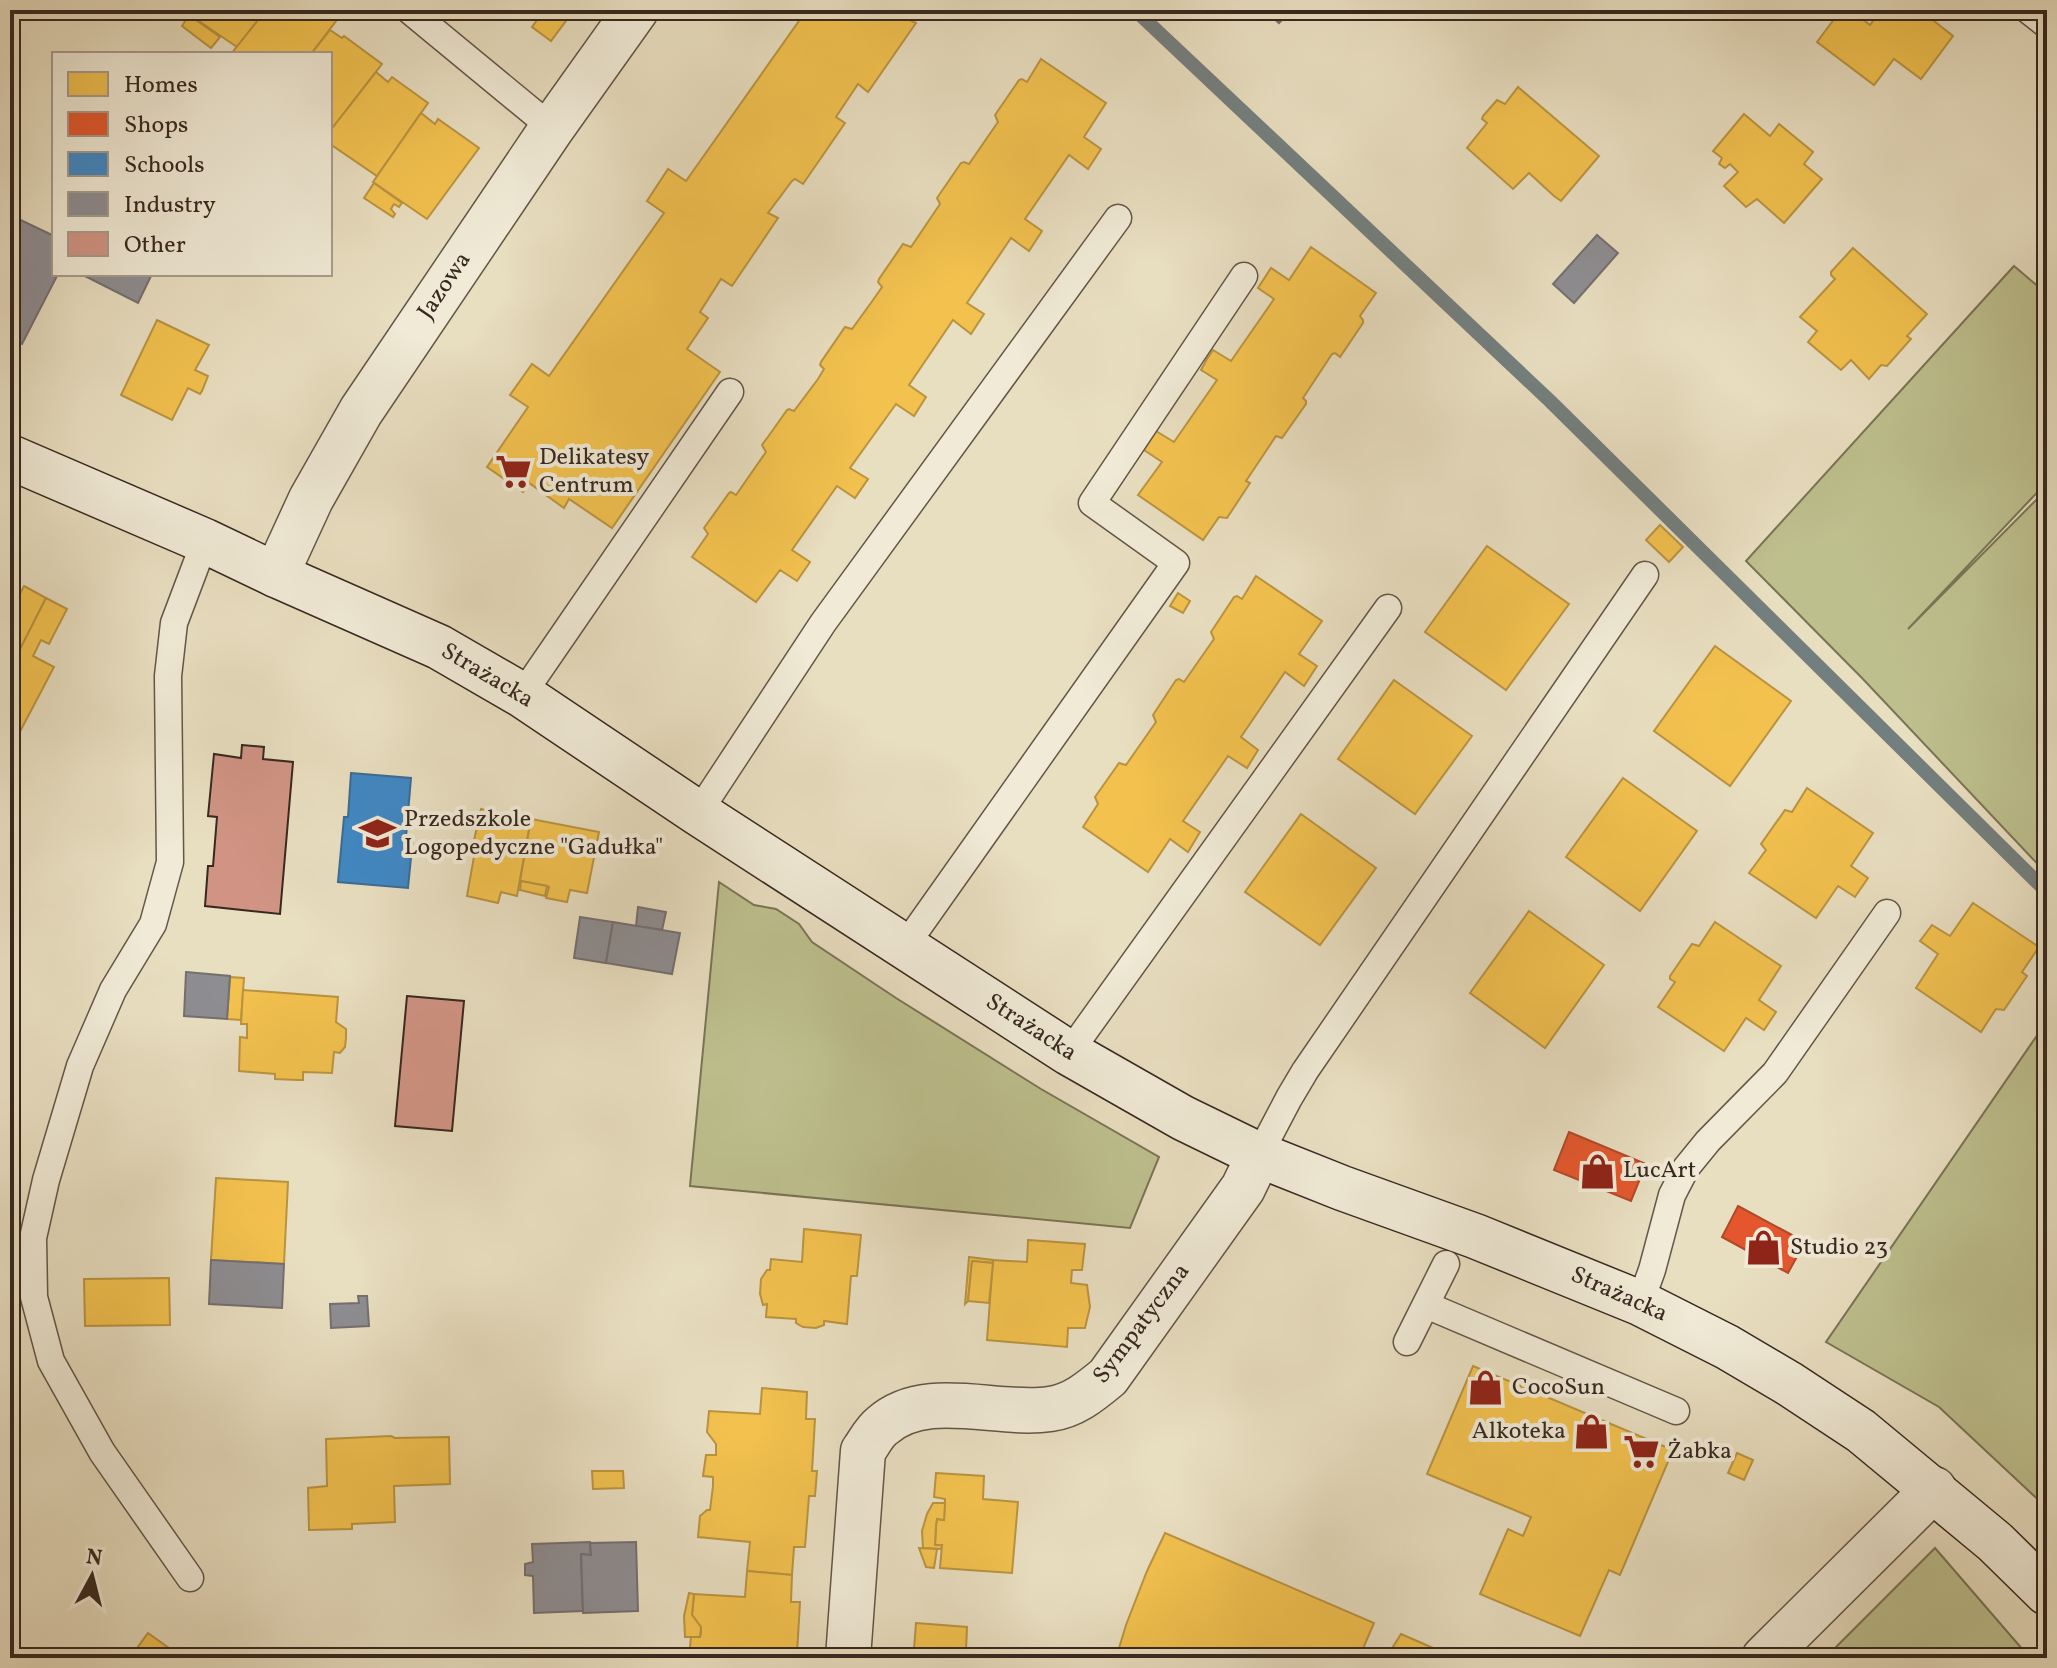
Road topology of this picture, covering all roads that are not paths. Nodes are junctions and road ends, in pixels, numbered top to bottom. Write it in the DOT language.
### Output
graph roads {
  1 [pos="409,10"];
  2 [pos="636,10"];
  3 [pos="2028,10"];
  4 [pos="2047,25"];
  5 [pos="552,128"];
  6 [pos="1118,218"];
  7 [pos="1244,276"];
  8 [pos="730,392"];
  9 [pos="10,457"];
  10 [pos="205,541"];
  11 [pos="276,575"];
  12 [pos="1645,575"];
  13 [pos="1388,608"];
  14 [pos="522,695"];
  15 [pos="698,813"];
  16 [pos="1887,913"];
  17 [pos="905,946"];
  18 [pos="1069,1053"];
  19 [pos="1259,1155"];
  20 [pos="1446,1264"];
  21 [pos="1640,1303"];
  22 [pos="1426,1305"];
  23 [pos="1407,1342"];
  24 [pos="1676,1411"];
  25 [pos="1934,1489"];
  26 [pos="190,1578"];
  27 [pos="2047,1593"];
  28 [pos="848,1658"];
  29 [pos="1764,1658"];
  1 -- 5 [label="lane"];
  2 -- 5 [label="street, Jazowa"];
  3 -- 4 [label="lane"];
  5 -- 11 [label="street, Jazowa"];
  6 -- 15 [label="lane"];
  7 -- 17 [label="lane"];
  8 -- 14 [label="lane"];
  9 -- 10 [label="street, Strażacka"];
  10 -- 11 [label="street, Strażacka"];
  10 -- 26 [label="lane"];
  11 -- 14 [label="street, Strażacka"];
  12 -- 19 [label="lane"];
  13 -- 18 [label="lane"];
  14 -- 15 [label="street, Strażacka"];
  15 -- 17 [label="street, Strażacka"];
  16 -- 21 [label="lane"];
  17 -- 18 [label="street, Strażacka"];
  18 -- 19 [label="street, Strażacka"];
  19 -- 21 [label="street, Strażacka"];
  19 -- 28 [label="street, Sympatyczna"];
  20 -- 22 [label="lane"];
  21 -- 25 [label="street, Strażacka"];
  22 -- 23 [label="lane"];
  22 -- 24 [label="lane"];
  25 -- 27 [label="street, Strażacka"];
  25 -- 29 [label="street"];
}
